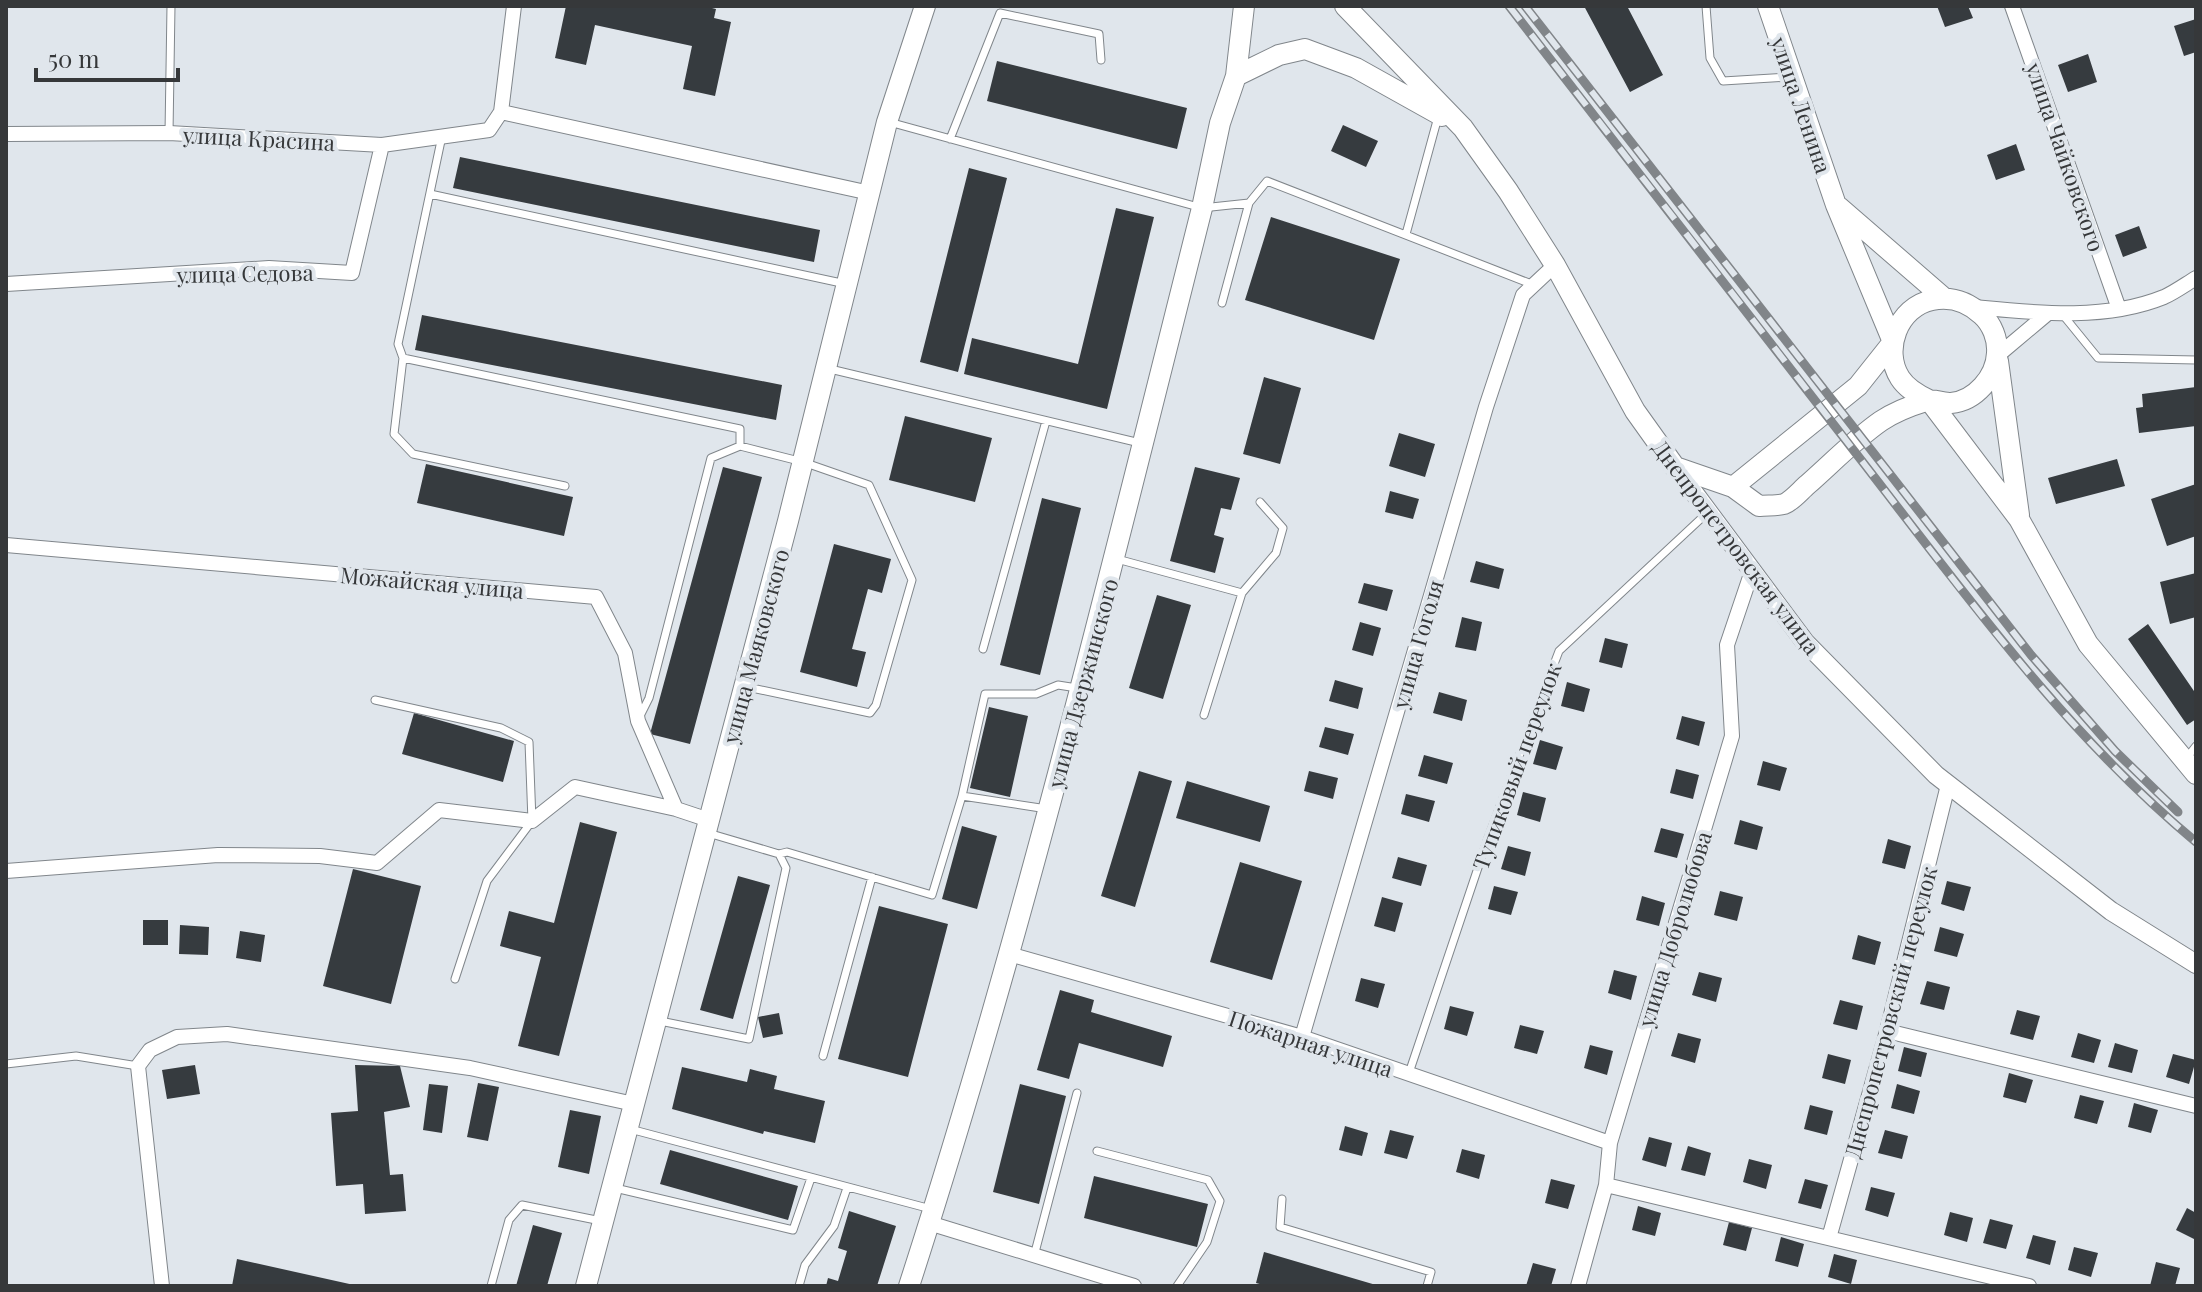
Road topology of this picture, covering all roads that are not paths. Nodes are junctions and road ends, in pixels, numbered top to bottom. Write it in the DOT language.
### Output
graph roads {
  1 [pos="171,6"];
  2 [pos="514,6"];
  3 [pos="925,6"];
  4 [pos="1244,6"];
  5 [pos="1345,6"];
  6 [pos="1706,6"];
  7 [pos="1768,6"];
  8 [pos="2012,6"];
  9 [pos="997,10"];
  10 [pos="1101,60"];
  11 [pos="1236,76"];
  12 [pos="1793,77"];
  13 [pos="501,112"];
  14 [pos="1439,114"];
  15 [pos="887,122"];
  16 [pos="1463,128"];
  17 [pos="169,133"];
  18 [pos="6,134"];
  19 [pos="442,136"];
  20 [pos="950,139"];
  21 [pos="382,145"];
  22 [pos="870,193"];
  23 [pos="430,194"];
  24 [pos="1249,203"];
  25 [pos="1836,205"];
  26 [pos="1202,208"];
  27 [pos="1406,234"];
  28 [pos="1555,265"];
  29 [pos="2196,278"];
  30 [pos="6,284"];
  31 [pos="847,285"];
  32 [pos="1534,285"];
  33 [pos="1944,298"];
  34 [pos="1222,303"];
  35 [pos="1974,307"];
  36 [pos="2119,309"];
  37 [pos="2054,314"];
  38 [pos="1893,342"];
  39 [pos="1997,356"];
  40 [pos="403,358"];
  41 [pos="2196,360"];
  42 [pos="826,368"];
  43 [pos="1929,400"];
  44 [pos="1046,421"];
  45 [pos="1143,443"];
  46 [pos="740,446"];
  47 [pos="803,462"];
  48 [pos="1675,467"];
  49 [pos="565,486"];
  50 [pos="1733,487"];
  51 [pos="1260,502"];
  52 [pos="1708,512"];
  53 [pos="2019,519"];
  54 [pos="6,545"];
  55 [pos="1114,558"];
  56 [pos="1752,571"];
  57 [pos="1242,593"];
  58 [pos="983,649"];
  59 [pos="745,686"];
  60 [pos="1080,688"];
  61 [pos="375,700"];
  62 [pos="1204,715"];
  63 [pos="638,721"];
  64 [pos="2192,760"];
  65 [pos="1948,785"];
  66 [pos="962,796"];
  67 [pos="676,809"];
  68 [pos="1049,809"];
  69 [pos="532,821"];
  70 [pos="707,826"];
  71 [pos="779,854"];
  72 [pos="6,871"];
  73 [pos="872,877"];
  74 [pos="1009,954"];
  75 [pos="2196,964"];
  76 [pos="455,979"];
  77 [pos="656,1020"];
  78 [pos="1887,1031"];
  79 [pos="1302,1037"];
  80 [pos="823,1056"];
  81 [pos="6,1064"];
  82 [pos="138,1066"];
  83 [pos="1409,1073"];
  84 [pos="1077,1093"];
  85 [pos="634,1104"];
  86 [pos="2196,1106"];
  87 [pos="627,1129"];
  88 [pos="1610,1143"];
  89 [pos="1097,1151"];
  90 [pos="811,1178"];
  91 [pos="1606,1185"];
  92 [pos="612,1187"];
  93 [pos="847,1188"];
  94 [pos="1282,1199"];
  95 [pos="931,1216"];
  96 [pos="603,1221"];
  97 [pos="1829,1238"];
  98 [pos="1034,1256"];
  99 [pos="162,1286"];
  100 [pos="491,1286"];
  101 [pos="586,1286"];
  102 [pos="799,1286"];
  103 [pos="909,1286"];
  104 [pos="1134,1286"];
  105 [pos="1177,1286"];
  106 [pos="1427,1286"];
  107 [pos="1578,1286"];
  108 [pos="2029,1286"];
  1 -- 17 [label="lane"];
  2 -- 13 [label="street"];
  3 -- 15 [label="main road, улица Маяковского"];
  4 -- 11 [label="main road, улица Дзержинского"];
  5 -- 16 [label="main road"];
  6 -- 12 [label="lane"];
  7 -- 12 [label="main road, улица Ленина"];
  8 -- 36 [label="street, улица Чайковского"];
  9 -- 10 [label="lane"];
  9 -- 20 [label="lane"];
  11 -- 14 [label="main road"];
  11 -- 26 [label="main road, улица Дзержинского"];
  12 -- 25 [label="main road, улица Ленина"];
  13 -- 19 [label="street, улица Красина"];
  13 -- 22 [label="street"];
  14 -- 16 [label="main road"];
  14 -- 27 [label="lane"];
  15 -- 20 [label="lane"];
  15 -- 22 [label="main road, улица Маяковского"];
  16 -- 28 [label="main road, Днепропетровская улица"];
  17 -- 18 [label="street, улица Красина"];
  17 -- 21 [label="street, улица Красина"];
  19 -- 21 [label="street, улица Красина"];
  19 -- 23 [label="lane"];
  20 -- 26 [label="lane"];
  21 -- 30 [label="street, улица Седова"];
  22 -- 31 [label="main road, улица Маяковского"];
  23 -- 31 [label="lane"];
  23 -- 40 [label="lane"];
  24 -- 26 [label="lane"];
  24 -- 27 [label="lane"];
  24 -- 34 [label="lane"];
  25 -- 33 [label="main road"];
  25 -- 38 [label="main road, улица Ленина"];
  26 -- 45 [label="main road, улица Дзержинского"];
  27 -- 32 [label="lane"];
  28 -- 32 [label="street, улица Гоголя"];
  28 -- 48 [label="main road, Днепропетровская улица"];
  29 -- 36 [label="street"];
  31 -- 42 [label="main road, улица Маяковского"];
  32 -- 79 [label="street, улица Гоголя"];
  33 -- 35 [label="main road"];
  33 -- 38 [label="main road"];
  35 -- 37 [label="street"];
  35 -- 39 [label="main road"];
  36 -- 37 [label="street"];
  37 -- 39 [label="street"];
  37 -- 41 [label="lane"];
  38 -- 43 [label="main road"];
  38 -- 50 [label="main road"];
  39 -- 43 [label="main road"];
  39 -- 53 [label="main road"];
  40 -- 46 [label="lane"];
  40 -- 49 [label="lane"];
  42 -- 44 [label="lane"];
  42 -- 47 [label="main road, улица Маяковского"];
  43 -- 50 [label="main road"];
  43 -- 53 [label="main road"];
  44 -- 45 [label="lane"];
  44 -- 58 [label="lane"];
  45 -- 55 [label="main road, улица Дзержинского"];
  46 -- 47 [label="lane"];
  46 -- 63 [label="lane"];
  47 -- 59 [label="main road, улица Маяковского"];
  47 -- 59 [label="lane"];
  48 -- 50 [label="main road"];
  48 -- 52 [label="street, Днепропетровская улица"];
  51 -- 57 [label="lane"];
  52 -- 56 [label="street, Днепропетровская улица"];
  52 -- 83 [label="lane, Тупиковый переулок"];
  53 -- 64 [label="main road"];
  54 -- 63 [label="street, Можайская улица"];
  55 -- 57 [label="lane"];
  55 -- 60 [label="main road, улица Дзержинского"];
  56 -- 65 [label="street, Днепропетровская улица"];
  56 -- 88 [label="street, улица Добролюбова"];
  57 -- 62 [label="lane"];
  59 -- 70 [label="main road, улица Маяковского"];
  60 -- 66 [label="lane"];
  60 -- 68 [label="main road, улица Дзержинского"];
  61 -- 69 [label="lane"];
  63 -- 67 [label="street, Можайская улица"];
  65 -- 75 [label="street, Днепропетровская улица"];
  65 -- 78 [label="street, Днепропетровский переулок"];
  66 -- 68 [label="lane"];
  66 -- 73 [label="lane"];
  67 -- 69 [label="street"];
  67 -- 70 [label="street"];
  68 -- 74 [label="main road, улица Дзержинского"];
  69 -- 72 [label="street"];
  69 -- 76 [label="lane"];
  70 -- 71 [label="lane"];
  70 -- 77 [label="main road, улица Маяковского"];
  71 -- 73 [label="lane"];
  71 -- 77 [label="lane"];
  73 -- 80 [label="lane"];
  74 -- 79 [label="street, Пожарная улица"];
  74 -- 95 [label="main road, улица Дзержинского"];
  77 -- 85 [label="main road, улица Маяковского"];
  78 -- 86 [label="street"];
  78 -- 97 [label="street, Днепропетровский переулок"];
  79 -- 83 [label="street, Пожарная улица"];
  81 -- 82 [label="lane"];
  82 -- 85 [label="street"];
  82 -- 99 [label="street"];
  83 -- 88 [label="street, Пожарная улица"];
  84 -- 98 [label="lane"];
  85 -- 87 [label="main road, улица Маяковского"];
  87 -- 90 [label="lane"];
  87 -- 92 [label="main road, улица Маяковского"];
  88 -- 91 [label="street, улица Добролюбова"];
  89 -- 105 [label="lane"];
  90 -- 92 [label="lane"];
  90 -- 93 [label="lane"];
  91 -- 97 [label="street"];
  91 -- 107 [label="street, улица Добролюбова"];
  92 -- 96 [label="main road, улица Маяковского"];
  93 -- 95 [label="lane"];
  93 -- 102 [label="lane"];
  94 -- 106 [label="lane"];
  95 -- 98 [label="street"];
  95 -- 103 [label="main road, улица Дзержинского"];
  96 -- 100 [label="lane"];
  96 -- 101 [label="main road, улица Маяковского"];
  97 -- 108 [label="street"];
  98 -- 104 [label="street"];
}
